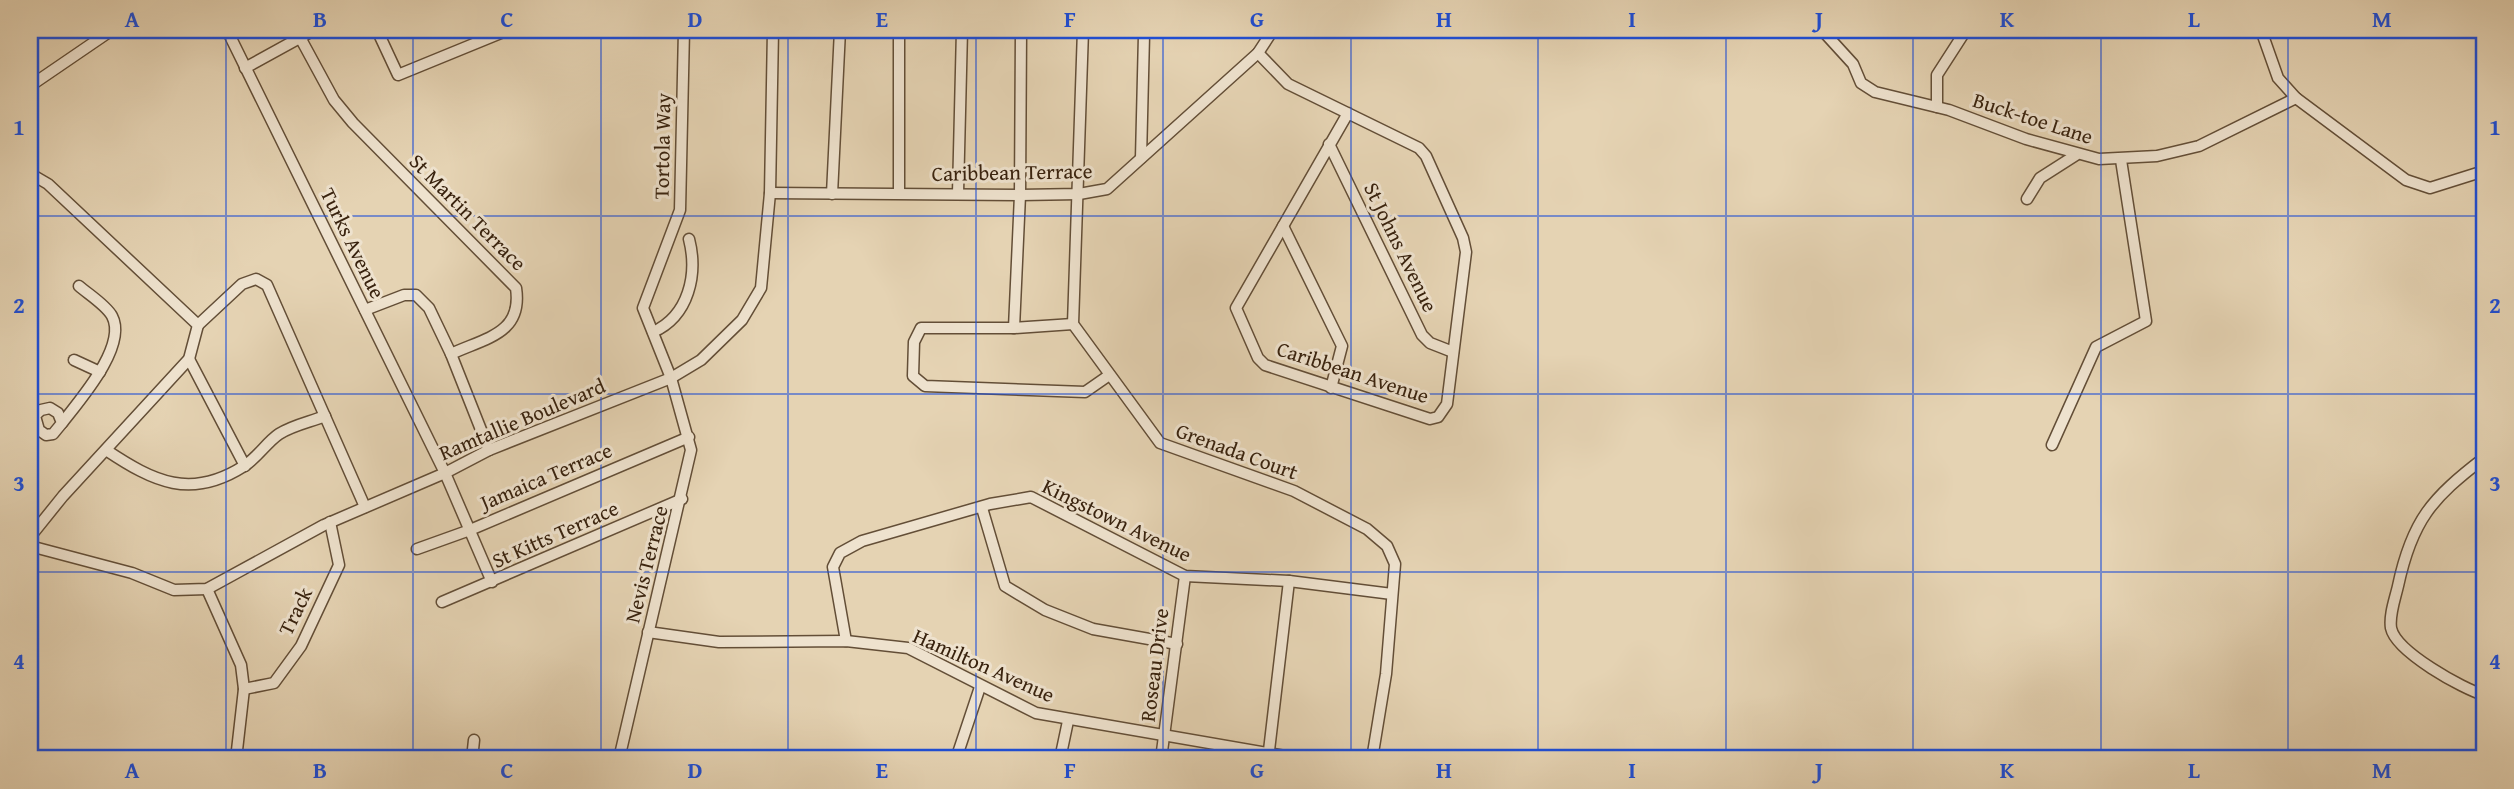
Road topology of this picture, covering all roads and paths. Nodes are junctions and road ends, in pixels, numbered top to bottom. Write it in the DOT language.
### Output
graph roads {
  1 [pos="111,30"];
  2 [pos="227,30"];
  3 [pos="314,30"];
  4 [pos="377,30"];
  5 [pos="508,30"];
  6 [pos="684,30"];
  7 [pos="773,30"];
  8 [pos="840,30"];
  9 [pos="899,30"];
  10 [pos="962,30"];
  11 [pos="1021,30"];
  12 [pos="1083,30"];
  13 [pos="1137,30"];
  14 [pos="1273,30"];
  15 [pos="1822,30"];
  16 [pos="1966,30"];
  17 [pos="2261,30"];
  18 [pos="298,33"];
  19 [pos="1258,53"];
  20 [pos="245,68"];
  21 [pos="30,86"];
  22 [pos="2296,98"];
  23 [pos="1937,107"];
  24 [pos="1348,113"];
  25 [pos="1329,144"];
  26 [pos="2076,155"];
  27 [pos="1142,158"];
  28 [pos="2121,160"];
  29 [pos="2484,171"];
  30 [pos="30,179"];
  31 [pos="770,193"];
  32 [pos="899,193"];
  33 [pos="958,193"];
  34 [pos="832,194"];
  35 [pos="1079,194"];
  36 [pos="1020,195"];
  37 [pos="2027,199"];
  38 [pos="1283,226"];
  39 [pos="689,239"];
  40 [pos="79,286"];
  41 [pos="365,310"];
  42 [pos="1073,324"];
  43 [pos="198,325"];
  44 [pos="1014,328"];
  45 [pos="653,332"];
  46 [pos="1452,352"];
  47 [pos="451,354"];
  48 [pos="189,359"];
  49 [pos="74,360"];
  50 [pos="100,372"];
  51 [pos="1108,376"];
  52 [pos="671,378"];
  53 [pos="1331,388"];
  54 [pos="325,416"];
  55 [pos="32,418"];
  56 [pos="62,423"];
  57 [pos="689,437"];
  58 [pos="2052,445"];
  59 [pos="106,450"];
  60 [pos="489,450"];
  61 [pos="2484,458"];
  62 [pos="245,466"];
  63 [pos="445,474"];
  64 [pos="682,499"];
  65 [pos="365,508"];
  66 [pos="982,508"];
  67 [pos="330,522"];
  68 [pos="470,530"];
  69 [pos="30,537"];
  70 [pos="30,546"];
  71 [pos="417,549"];
  72 [pos="1185,576"];
  73 [pos="1289,581"];
  74 [pos="492,582"];
  75 [pos="207,589"];
  76 [pos="1392,594"];
  77 [pos="442,602"];
  78 [pos="648,632"];
  79 [pos="846,641"];
  80 [pos="1177,643"];
  81 [pos="981,687"];
  82 [pos="244,689"];
  83 [pos="2484,695"];
  84 [pos="1068,721"];
  85 [pos="1165,737"];
  86 [pos="474,740"];
  87 [pos="1268,757"];
  88 [pos="236,759"];
  89 [pos="472,759"];
  90 [pos="619,759"];
  91 [pos="956,759"];
  92 [pos="1060,759"];
  93 [pos="1161,759"];
  94 [pos="1302,759"];
  95 [pos="1372,759"];
  1 -- 21 [label="street"];
  2 -- 20 [label="street, Turks Avenue"];
  3 -- 18 [label="street"];
  4 -- 5 [label="street"];
  6 -- 45 [label="street, Tortola Way"];
  7 -- 31 [label="street, Ramtallie Boulevard"];
  8 -- 34 [label="street"];
  9 -- 32 [label="street"];
  10 -- 33 [label="street"];
  11 -- 36 [label="street"];
  12 -- 35 [label="street"];
  13 -- 27 [label="street"];
  14 -- 19 [label="street, Caribbean Terrace"];
  15 -- 23 [label="street, Buck-toe Lane"];
  16 -- 23 [label="street"];
  17 -- 22 [label="street"];
  18 -- 20 [label="street"];
  18 -- 47 [label="street, St Martin Terrace"];
  19 -- 24 [label="street, Caribbean Avenue"];
  19 -- 27 [label="street, Caribbean Terrace"];
  20 -- 41 [label="street, Turks Avenue"];
  22 -- 28 [label="street, Buck-toe Lane"];
  22 -- 29 [label="street"];
  23 -- 26 [label="street, Buck-toe Lane"];
  24 -- 25 [label="street, Caribbean Avenue"];
  24 -- 46 [label="street, Caribbean Avenue"];
  25 -- 38 [label="street, Caribbean Avenue"];
  25 -- 46 [label="street, St Johns Avenue"];
  26 -- 28 [label="street, Buck-toe Lane"];
  26 -- 37 [label="street"];
  27 -- 35 [label="street, Caribbean Terrace"];
  28 -- 58 [label="street"];
  30 -- 43 [label="street"];
  31 -- 34 [label="street, Caribbean Terrace"];
  31 -- 52 [label="street, Ramtallie Boulevard"];
  32 -- 33 [label="street, Caribbean Terrace"];
  32 -- 34 [label="street, Caribbean Terrace"];
  33 -- 36 [label="street, Caribbean Terrace"];
  35 -- 36 [label="street, Caribbean Terrace"];
  35 -- 42 [label="street"];
  36 -- 44 [label="street"];
  38 -- 53 [label="street"];
  38 -- 53 [label="street, Caribbean Avenue"];
  39 -- 45 [label="street"];
  40 -- 50 [label="street"];
  41 -- 47 [label="street"];
  41 -- 63 [label="street, Turks Avenue"];
  42 -- 44 [label="street"];
  42 -- 51 [label="street, Grenada Court"];
  43 -- 48 [label="street"];
  43 -- 54 [label="street"];
  44 -- 51 [label="street"];
  45 -- 52 [label="street, Tortola Way"];
  46 -- 53 [label="street, Caribbean Avenue"];
  47 -- 60 [label="street"];
  48 -- 59 [label="street"];
  48 -- 62 [label="street"];
  49 -- 50 [label="street"];
  50 -- 56 [label="street"];
  51 -- 76 [label="street, Grenada Court"];
  52 -- 57 [label="street, Nevis Terrace"];
  52 -- 60 [label="street, Ramtallie Boulevard"];
  54 -- 62 [label="street"];
  54 -- 65 [label="street"];
  55 -- 56 [label="street"];
  55 -- 56 [label="street"];
  57 -- 64 [label="street, Nevis Terrace"];
  57 -- 68 [label="street, Jamaica Terrace"];
  59 -- 62 [label="street"];
  59 -- 69 [label="street"];
  60 -- 63 [label="street, Ramtallie Boulevard"];
  61 -- 83 [label="street"];
  63 -- 65 [label="street, Ramtallie Boulevard"];
  63 -- 68 [label="street, Turks Avenue"];
  64 -- 74 [label="street, St Kitts Terrace"];
  64 -- 78 [label="street, Nevis Terrace"];
  65 -- 67 [label="street, Ramtallie Boulevard"];
  66 -- 72 [label="street, Kingstown Avenue"];
  66 -- 79 [label="street, Kingstown Avenue"];
  66 -- 80 [label="street"];
  67 -- 75 [label="street, Ramtallie Boulevard"];
  67 -- 82 [label="street, Track"];
  68 -- 71 [label="street, Jamaica Terrace"];
  68 -- 74 [label="street, Turks Avenue"];
  70 -- 75 [label="street, Ramtallie Boulevard"];
  72 -- 73 [label="street, Kingstown Avenue"];
  72 -- 80 [label="street, Roseau Drive"];
  73 -- 76 [label="street, Kingstown Avenue"];
  73 -- 87 [label="street"];
  74 -- 77 [label="street, St Kitts Terrace"];
  75 -- 82 [label="street"];
  76 -- 95 [label="street, Grenada Court"];
  78 -- 79 [label="street, Hamilton Avenue"];
  78 -- 90 [label="street, Nevis Terrace"];
  79 -- 81 [label="street, Hamilton Avenue"];
  80 -- 85 [label="street, Roseau Drive"];
  81 -- 84 [label="street, Hamilton Avenue"];
  81 -- 91 [label="street"];
  82 -- 88 [label="street"];
  84 -- 85 [label="street, Hamilton Avenue"];
  84 -- 92 [label="street"];
  85 -- 87 [label="street, Hamilton Avenue"];
  85 -- 93 [label="street, Roseau Drive"];
  86 -- 89 [label="street"];
  87 -- 94 [label="street, Hamilton Avenue"];
}
